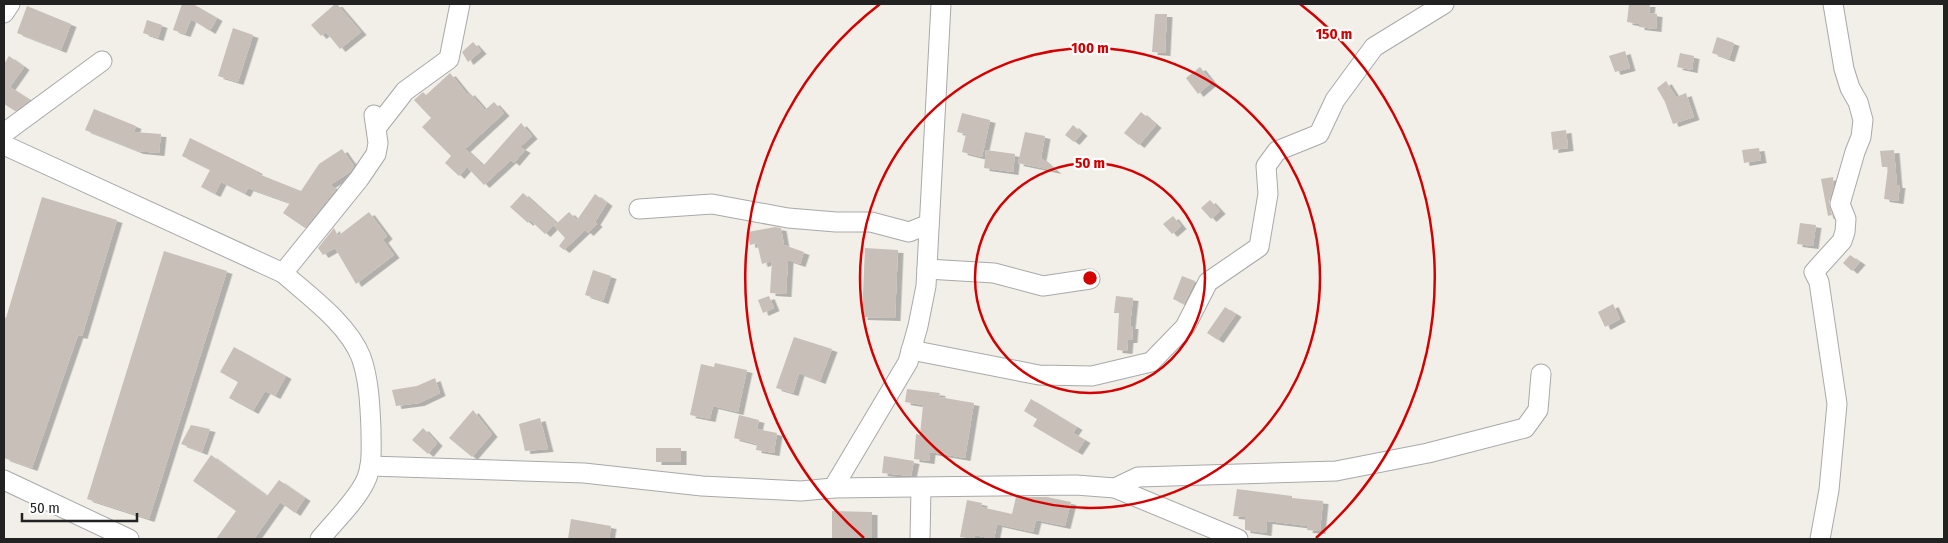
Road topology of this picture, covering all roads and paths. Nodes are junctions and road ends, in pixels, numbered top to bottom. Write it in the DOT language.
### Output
graph roads {
  1 [pos="10,4"];
  2 [pos="460,4"];
  3 [pos="941,4"];
  4 [pos="1444,4"];
  5 [pos="1833,4"];
  6 [pos="4,13"];
  7 [pos="102,61"];
  8 [pos="4,133"];
  9 [pos="4,145"];
  10 [pos="639,209"];
  11 [pos="929,224"];
  12 [pos="927,269"];
  13 [pos="283,273"];
  14 [pos="1090,279"];
  15 [pos="911,350"];
  16 [pos="1541,374"];
  17 [pos="370,466"];
  18 [pos="4,480"];
  19 [pos="833,488"];
  20 [pos="921,488"];
  21 [pos="1115,488"];
  22 [pos="129,539"];
  23 [pos="320,539"];
  24 [pos="920,539"];
  25 [pos="1238,539"];
  26 [pos="1820,539"];
  1 -- 6 [label="street"];
  2 -- 13 [label="street"];
  3 -- 11 [label="street"];
  4 -- 15 [label="street"];
  5 -- 26 [label="street"];
  7 -- 8 [label="street"];
  9 -- 13 [label="street"];
  10 -- 11 [label="street"];
  11 -- 12 [label="street"];
  12 -- 14 [label="street"];
  12 -- 15 [label="street"];
  13 -- 17 [label="street"];
  15 -- 19 [label="street"];
  16 -- 21 [label="street"];
  17 -- 19 [label="street"];
  17 -- 23 [label="street"];
  18 -- 22 [label="street"];
  19 -- 20 [label="street"];
  20 -- 21 [label="street"];
  20 -- 24 [label="street"];
  21 -- 25 [label="street"];
}
